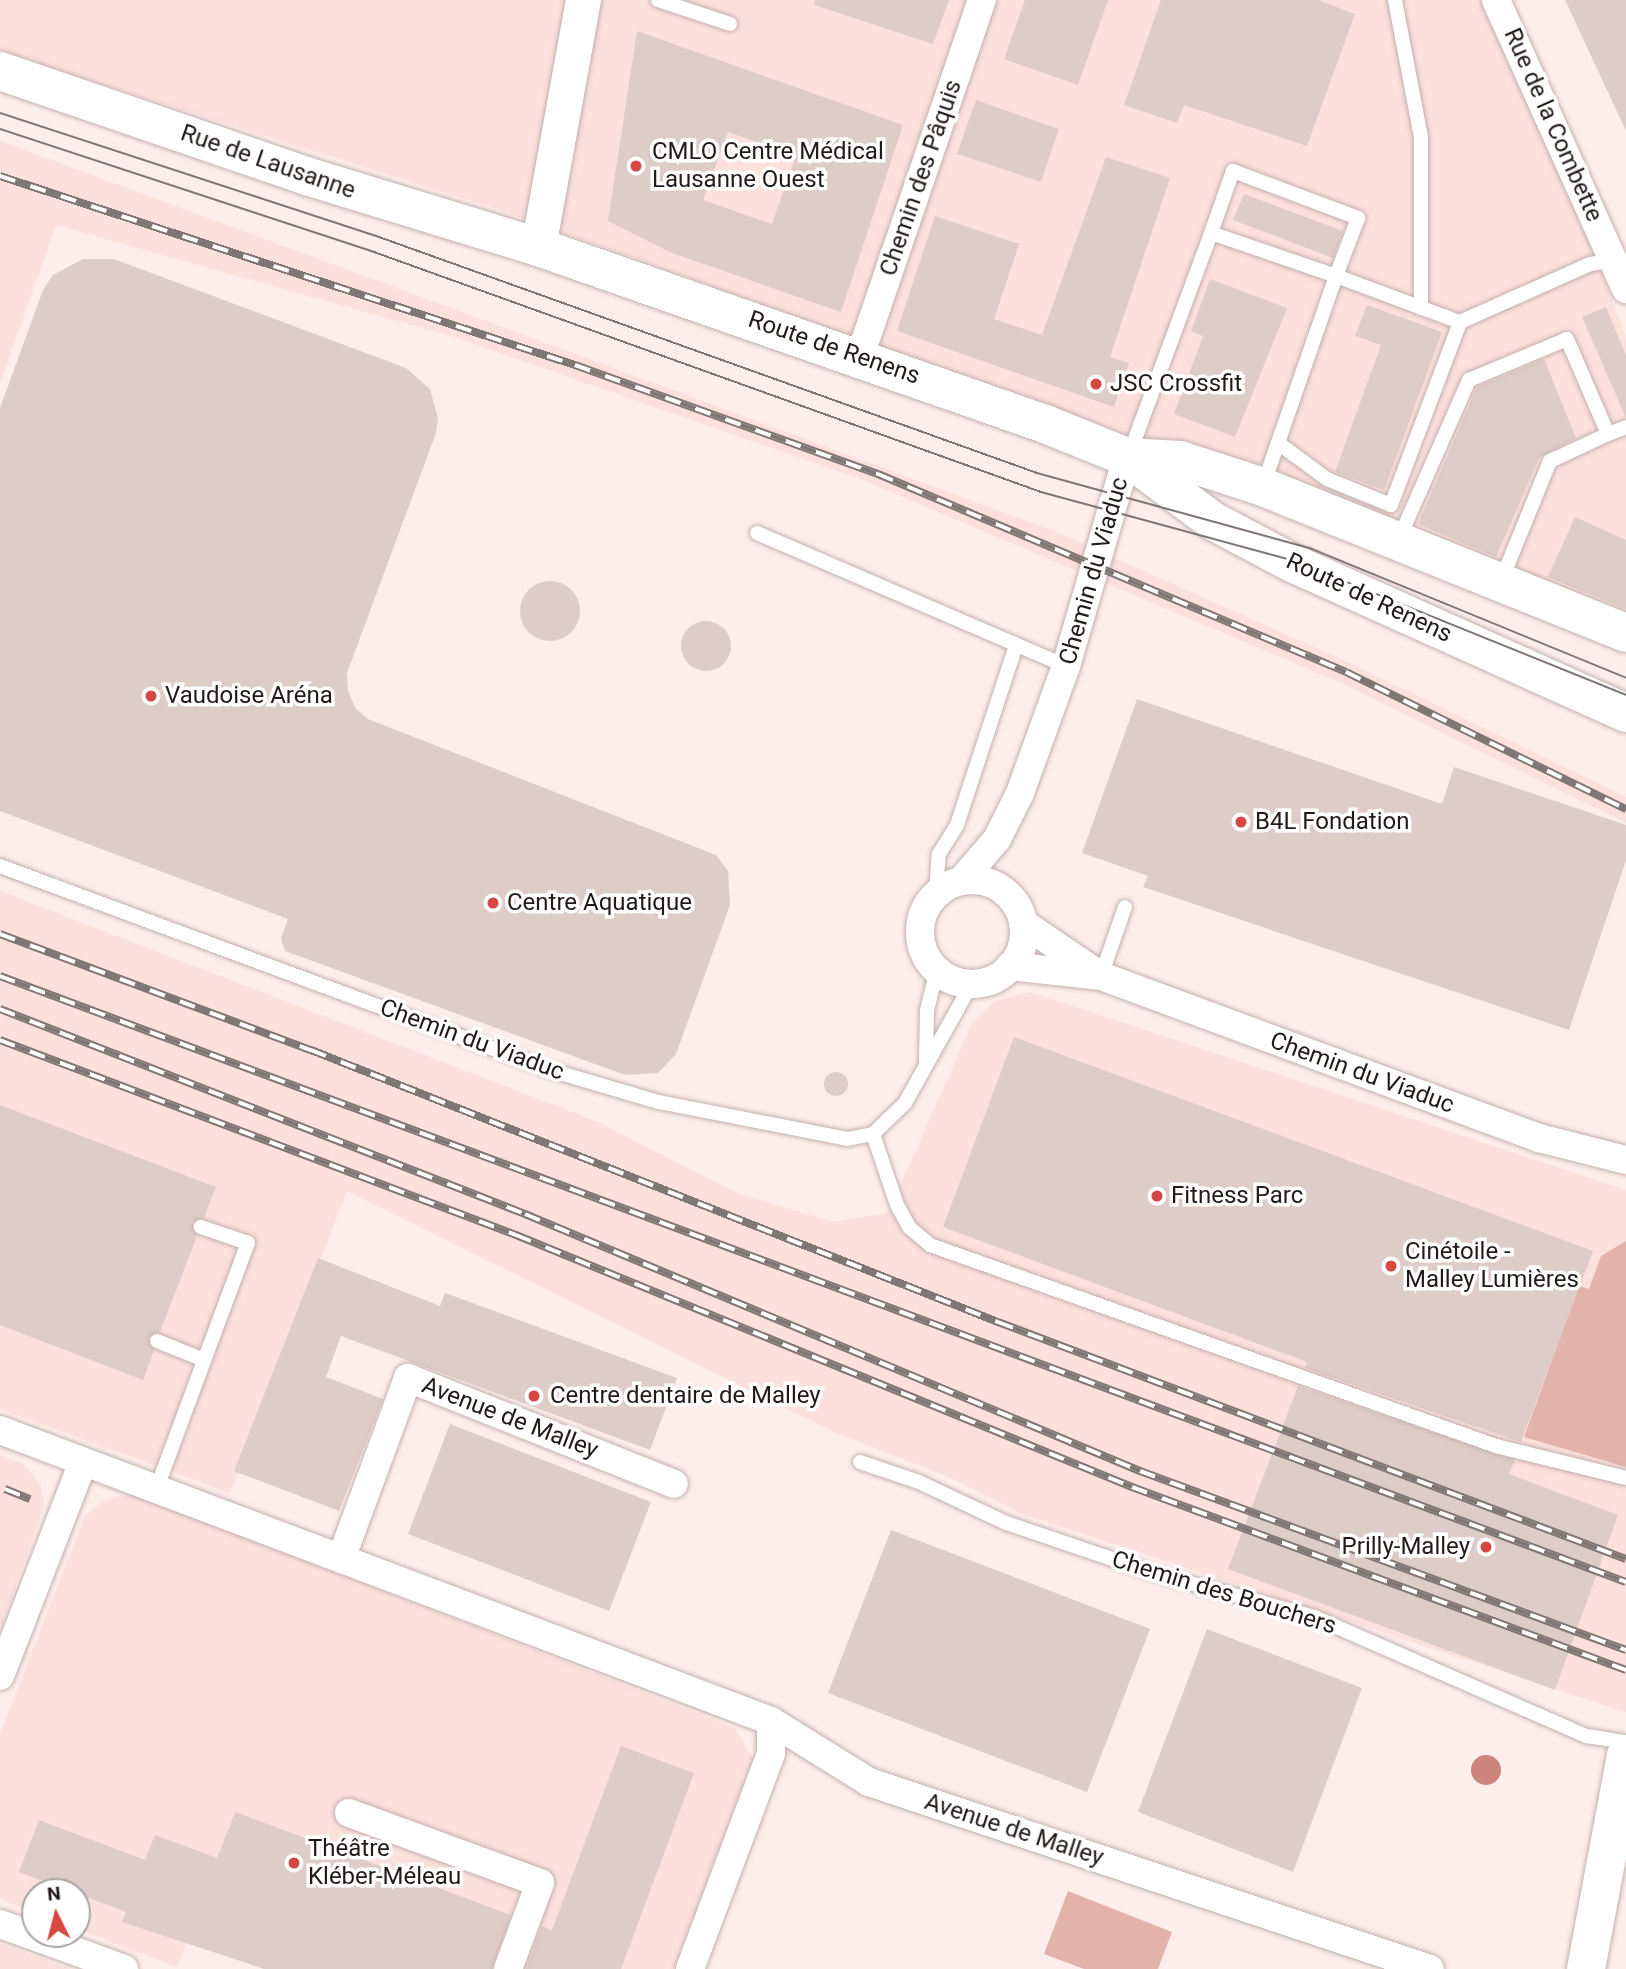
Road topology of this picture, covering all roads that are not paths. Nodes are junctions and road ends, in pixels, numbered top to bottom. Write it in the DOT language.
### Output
graph roads {
  1 [pos="583,0"];
  2 [pos="659,0"];
  3 [pos="982,0"];
  4 [pos="1395,0"];
  5 [pos="1496,0"];
  6 [pos="730,24"];
  7 [pos="0,71"];
  8 [pos="1210,233"];
  9 [pos="538,247"];
  10 [pos="1614,260"];
  11 [pos="1336,276"];
  12 [pos="1626,289"];
  13 [pos="1421,308"];
  14 [pos="1460,322"];
  15 [pos="860,356"];
  16 [pos="1626,427"];
  17 [pos="1608,434"];
  18 [pos="1278,443"];
  19 [pos="1128,457"];
  20 [pos="1263,488"];
  21 [pos="757,533"];
  22 [pos="1398,542"];
  23 [pos="1501,583"];
  24 [pos="1626,633"];
  25 [pos="1016,646"];
  26 [pos="1066,666"];
  27 [pos="1626,713"];
  28 [pos="997,839"];
  29 [pos="0,866"];
  30 [pos="961,881"];
  31 [pos="936,893"];
  32 [pos="1009,894"];
  33 [pos="1125,907"];
  34 [pos="1023,923"];
  35 [pos="1010,967"];
  36 [pos="937,970"];
  37 [pos="1101,976"];
  38 [pos="972,983"];
  39 [pos="926,1063"];
  40 [pos="873,1134"];
  41 [pos="1626,1160"];
  42 [pos="201,1227"];
  43 [pos="157,1341"];
  44 [pos="204,1360"];
  45 [pos="0,1430"];
  46 [pos="83,1462"];
  47 [pos="860,1462"];
  48 [pos="1626,1478"];
  49 [pos="674,1484"];
  50 [pos="156,1490"];
  51 [pos="341,1559"];
  52 [pos="0,1676"];
  53 [pos="771,1721"];
  54 [pos="1626,1742"];
  55 [pos="1626,1756"];
  56 [pos="349,1813"];
  57 [pos="0,1924"];
  58 [pos="124,1969"];
  59 [pos="508,1969"];
  60 [pos="690,1969"];
  61 [pos="1430,1969"];
  62 [pos="1586,1969"];
  1 -- 9 [label="street"];
  2 -- 6 [label="lane"];
  3 -- 15 [label="street, Chemin des Pâquis"];
  4 -- 13 [label="lane"];
  5 -- 10 [label="street, Rue de la Combette"];
  7 -- 9 [label="main road, Rue de Lausanne"];
  8 -- 11 [label="lane"];
  8 -- 11 [label="lane"];
  8 -- 19 [label="lane"];
  9 -- 15 [label="main road, Route de Renens"];
  10 -- 12 [label="street, Rue de la Combette"];
  10 -- 14 [label="lane"];
  11 -- 13 [label="lane"];
  11 -- 18 [label="lane"];
  13 -- 14 [label="lane"];
  14 -- 18 [label="lane"];
  15 -- 19 [label="main road, Route de Renens"];
  16 -- 17 [label="lane"];
  17 -- 22 [label="lane"];
  17 -- 23 [label="lane"];
  18 -- 20 [label="lane"];
  19 -- 20 [label="main road, Route de Renens"];
  19 -- 26 [label="street, Chemin du Viaduc"];
  19 -- 27 [label="main road, Route de Renens"];
  20 -- 22 [label="main road, Route de Renens"];
  21 -- 25 [label="lane"];
  22 -- 23 [label="main road, Route de Renens"];
  23 -- 24 [label="main road, Route de Renens"];
  25 -- 26 [label="lane"];
  25 -- 31 [label="lane"];
  26 -- 28 [label="street, Chemin du Viaduc"];
  28 -- 30 [label="street, Chemin du Viaduc"];
  28 -- 32 [label="street"];
  29 -- 40 [label="lane, Chemin du Viaduc"];
  30 -- 31 [label="street"];
  30 -- 32 [label="street"];
  31 -- 36 [label="street"];
  32 -- 34 [label="street"];
  33 -- 37 [label="lane"];
  34 -- 35 [label="street"];
  34 -- 37 [label="street, Chemin du Viaduc"];
  35 -- 37 [label="street, Chemin du Viaduc"];
  35 -- 38 [label="street"];
  36 -- 38 [label="street"];
  36 -- 39 [label="lane"];
  37 -- 41 [label="street, Chemin du Viaduc"];
  38 -- 39 [label="lane"];
  39 -- 40 [label="lane"];
  40 -- 48 [label="lane"];
  42 -- 44 [label="lane"];
  43 -- 44 [label="lane"];
  44 -- 50 [label="lane"];
  45 -- 46 [label="street, Avenue de Malley"];
  46 -- 50 [label="street, Avenue de Malley"];
  46 -- 52 [label="street"];
  47 -- 54 [label="lane, Chemin des Bouchers"];
  49 -- 51 [label="street, Avenue de Malley"];
  50 -- 51 [label="street, Avenue de Malley"];
  51 -- 53 [label="street, Avenue de Malley"];
  53 -- 60 [label="street"];
  53 -- 61 [label="street, Avenue de Malley"];
  55 -- 62 [label="main road"];
  56 -- 59 [label="street"];
  57 -- 58 [label="street"];
}
